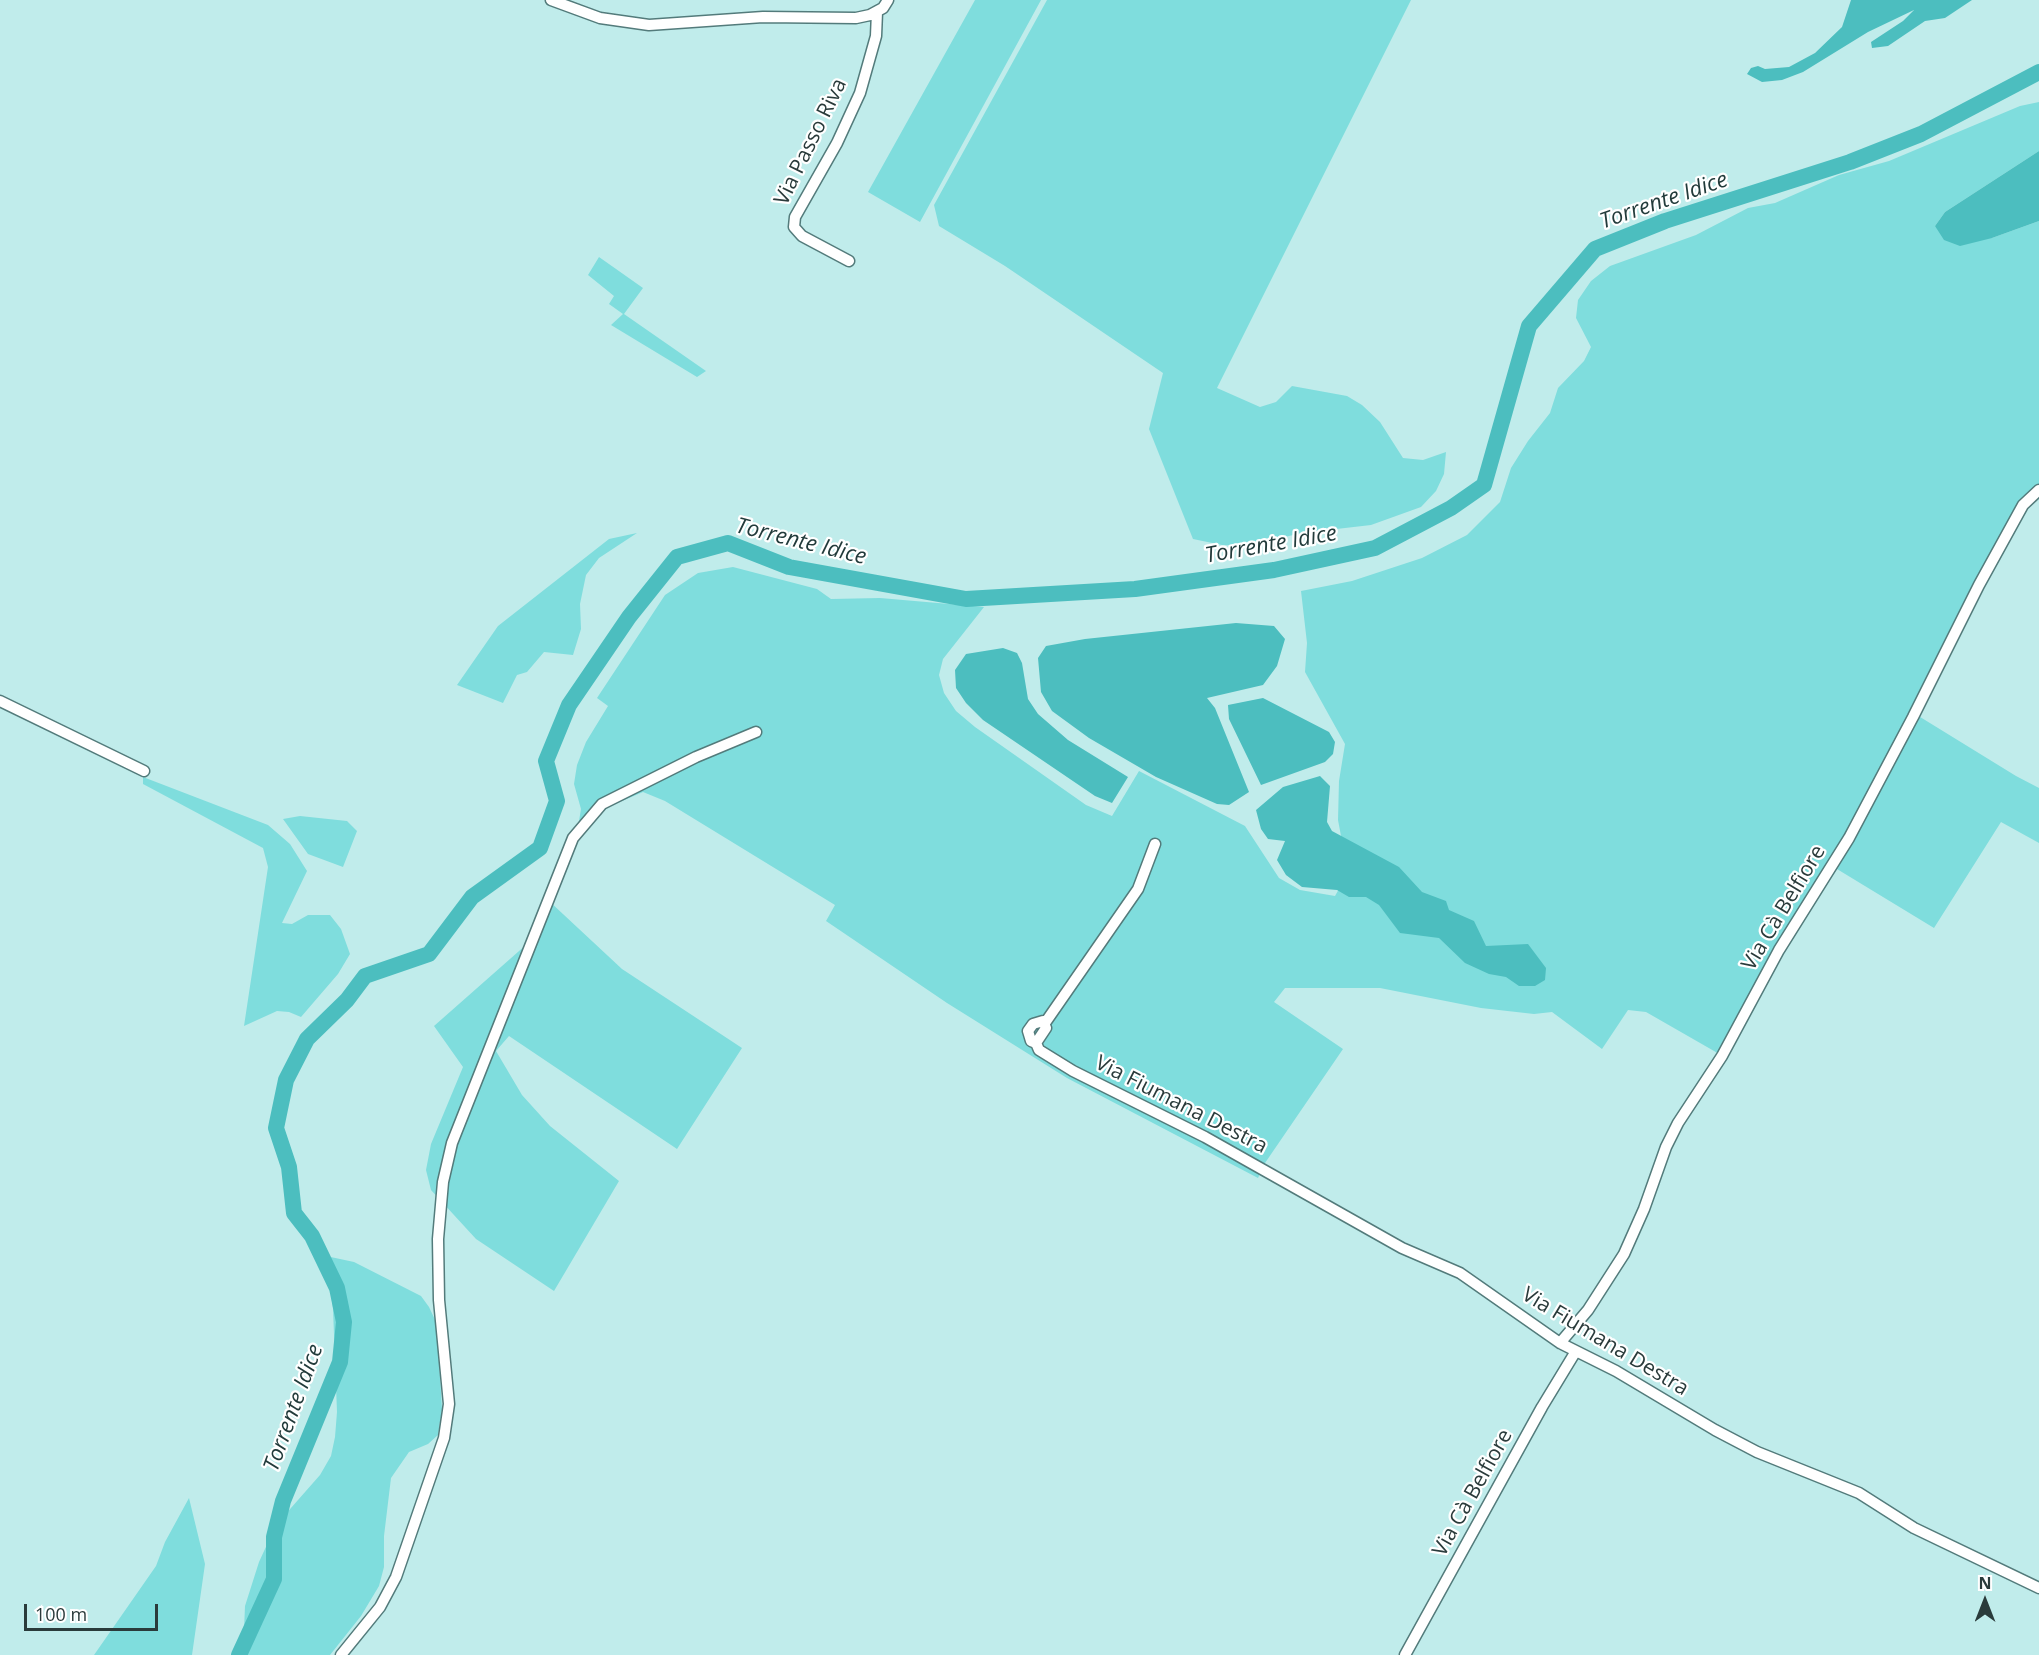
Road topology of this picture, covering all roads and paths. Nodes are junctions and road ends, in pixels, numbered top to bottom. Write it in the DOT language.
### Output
graph roads {
  1 [pos="551,0"];
  2 [pos="888,0"];
  3 [pos="877,12"];
  4 [pos="849,261"];
  5 [pos="2039,490"];
  6 [pos="0,701"];
  7 [pos="756,732"];
  8 [pos="144,771"];
  9 [pos="1155,844"];
  10 [pos="1560,1343"];
  11 [pos="1576,1351"];
  12 [pos="2039,1588"];
  13 [pos="342,1655"];
  14 [pos="1405,1655"];
  1 -- 3 [label="street"];
  2 -- 3 [label="street"];
  3 -- 4 [label="street, Via Passo Riva"];
  5 -- 10 [label="street, Via Cà Belfiore"];
  6 -- 8 [label="street"];
  7 -- 13 [label="street"];
  9 -- 10 [label="street, Via Fiumana Destra"];
  10 -- 11 [label="street, Via Fiumana Destra"];
  11 -- 12 [label="street, Via Fiumana Destra"];
  11 -- 14 [label="street, Via Cà Belfiore"];
}
